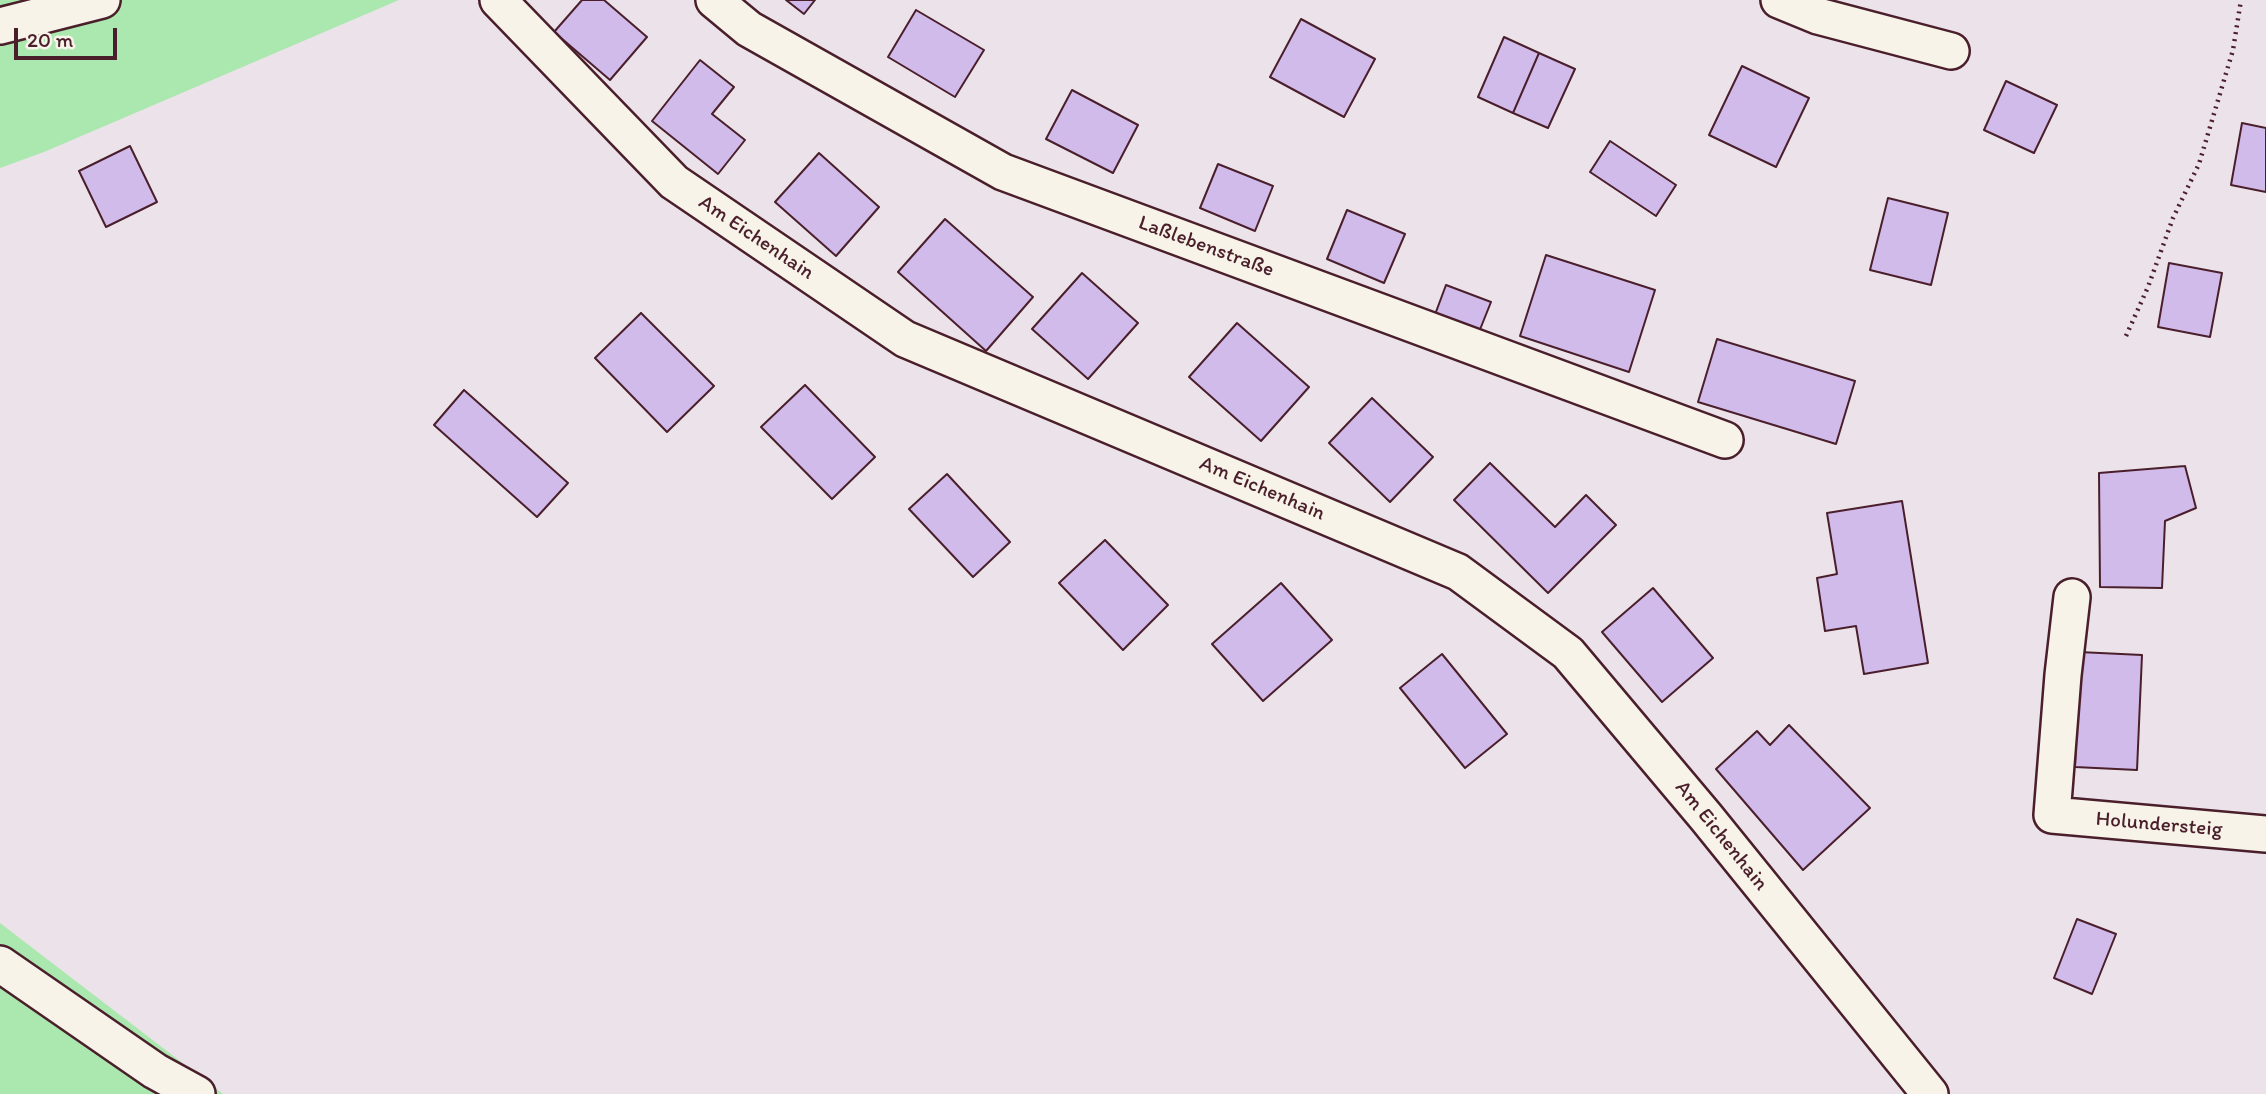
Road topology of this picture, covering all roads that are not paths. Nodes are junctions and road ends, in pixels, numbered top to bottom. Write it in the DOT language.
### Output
graph roads {
  1 [pos="102,0"];
  2 [pos="498,0"];
  3 [pos="714,0"];
  4 [pos="1779,0"];
  5 [pos="0,26"];
  6 [pos="1951,51"];
  7 [pos="1725,440"];
  8 [pos="2072,597"];
  9 [pos="2266,834"];
  10 [pos="0,964"];
  11 [pos="197,1094"];
  12 [pos="1930,1094"];
  1 -- 5 [label="street"];
  2 -- 12 [label="street, Am Eichenhain"];
  3 -- 7 [label="street, Laßlebenstraße"];
  4 -- 6 [label="street"];
  8 -- 9 [label="street, Holundersteig"];
  10 -- 11 [label="street"];
}
